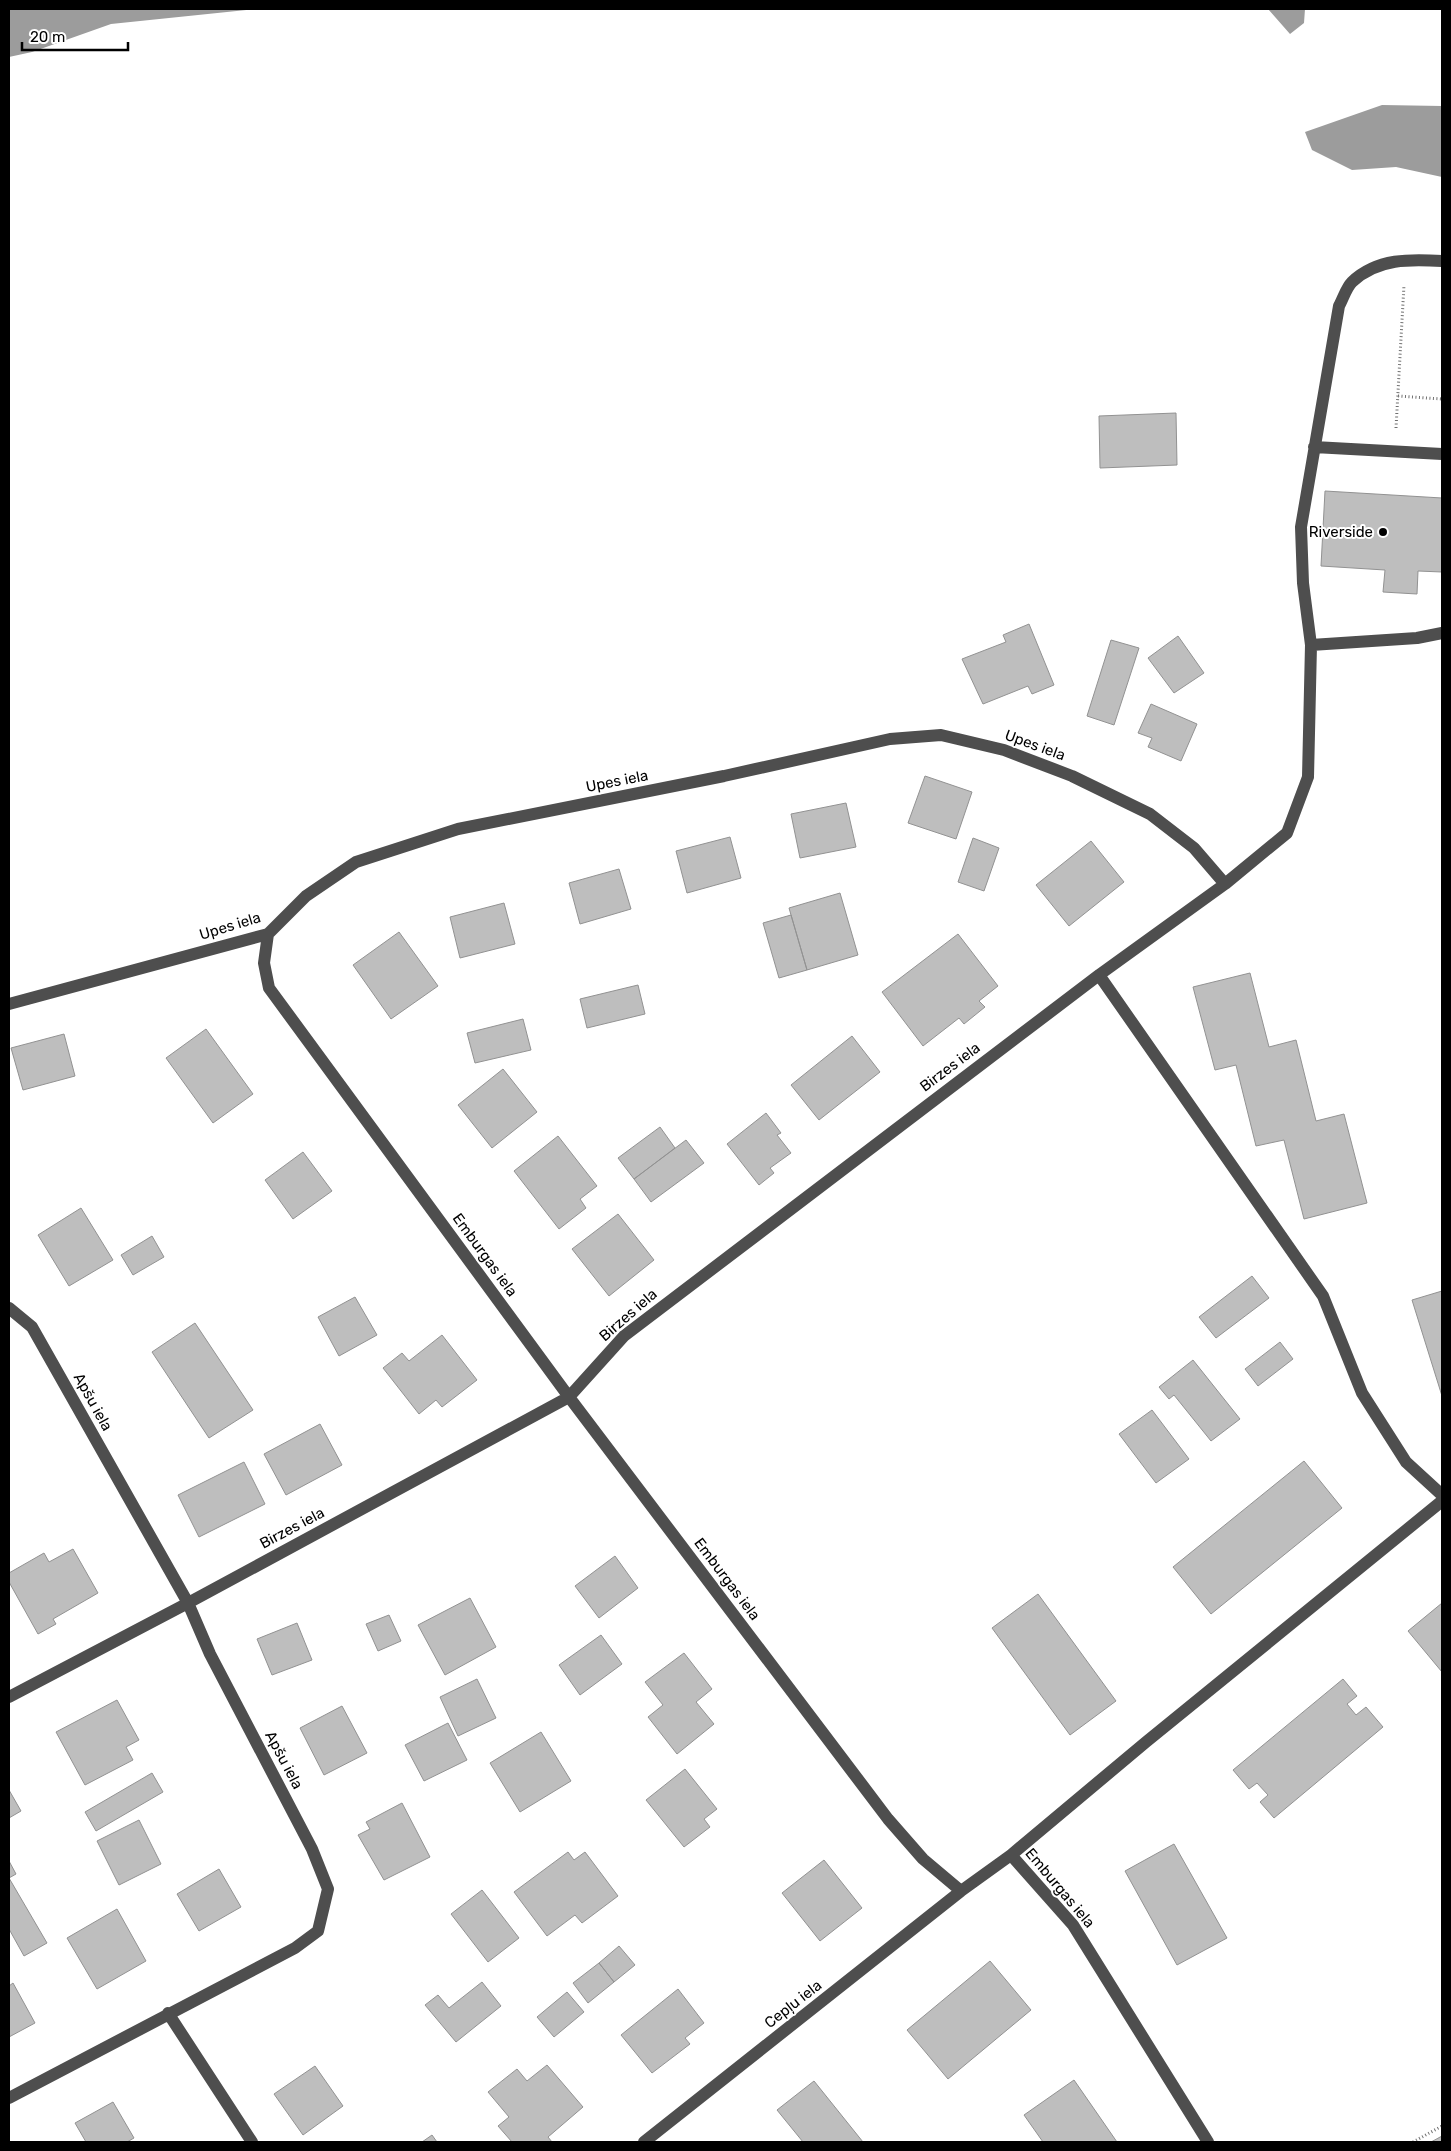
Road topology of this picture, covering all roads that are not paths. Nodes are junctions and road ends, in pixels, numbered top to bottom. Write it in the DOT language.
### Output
graph roads {
  1 [pos="1442,260"];
  2 [pos="1314,447"];
  3 [pos="1442,454"];
  4 [pos="1442,633"];
  5 [pos="1311,645"];
  6 [pos="1225,884"];
  7 [pos="268,934"];
  8 [pos="1099,975"];
  9 [pos="9,1004"];
  10 [pos="9,1308"];
  11 [pos="569,1397"];
  12 [pos="1442,1494"];
  13 [pos="1442,1501"];
  14 [pos="188,1603"];
  15 [pos="9,1697"];
  16 [pos="1011,1855"];
  17 [pos="961,1891"];
  18 [pos="168,2013"];
  19 [pos="9,2098"];
  20 [pos="252,2142"];
  21 [pos="644,2142"];
  22 [pos="1208,2142"];
  1 -- 2 [label="street, Birzes iela"];
  2 -- 3 [label="street"];
  2 -- 5 [label="street, Birzes iela"];
  4 -- 5 [label="street"];
  5 -- 6 [label="street, Birzes iela"];
  6 -- 7 [label="street, Upes iela"];
  6 -- 8 [label="street, Birzes iela"];
  7 -- 9 [label="street, Upes iela"];
  7 -- 11 [label="street, Emburgas iela"];
  8 -- 11 [label="street, Birzes iela"];
  8 -- 12 [label="street"];
  10 -- 14 [label="street, Apšu iela"];
  11 -- 14 [label="street, Birzes iela"];
  11 -- 17 [label="street, Emburgas iela"];
  13 -- 16 [label="street"];
  14 -- 15 [label="street, Birzes iela"];
  14 -- 18 [label="street, Apšu iela"];
  16 -- 17 [label="street, Emburgas iela"];
  16 -- 22 [label="street, Emburgas iela"];
  17 -- 21 [label="street, Cepļu iela"];
  18 -- 19 [label="street, Apšu iela"];
  18 -- 20 [label="street"];
}
